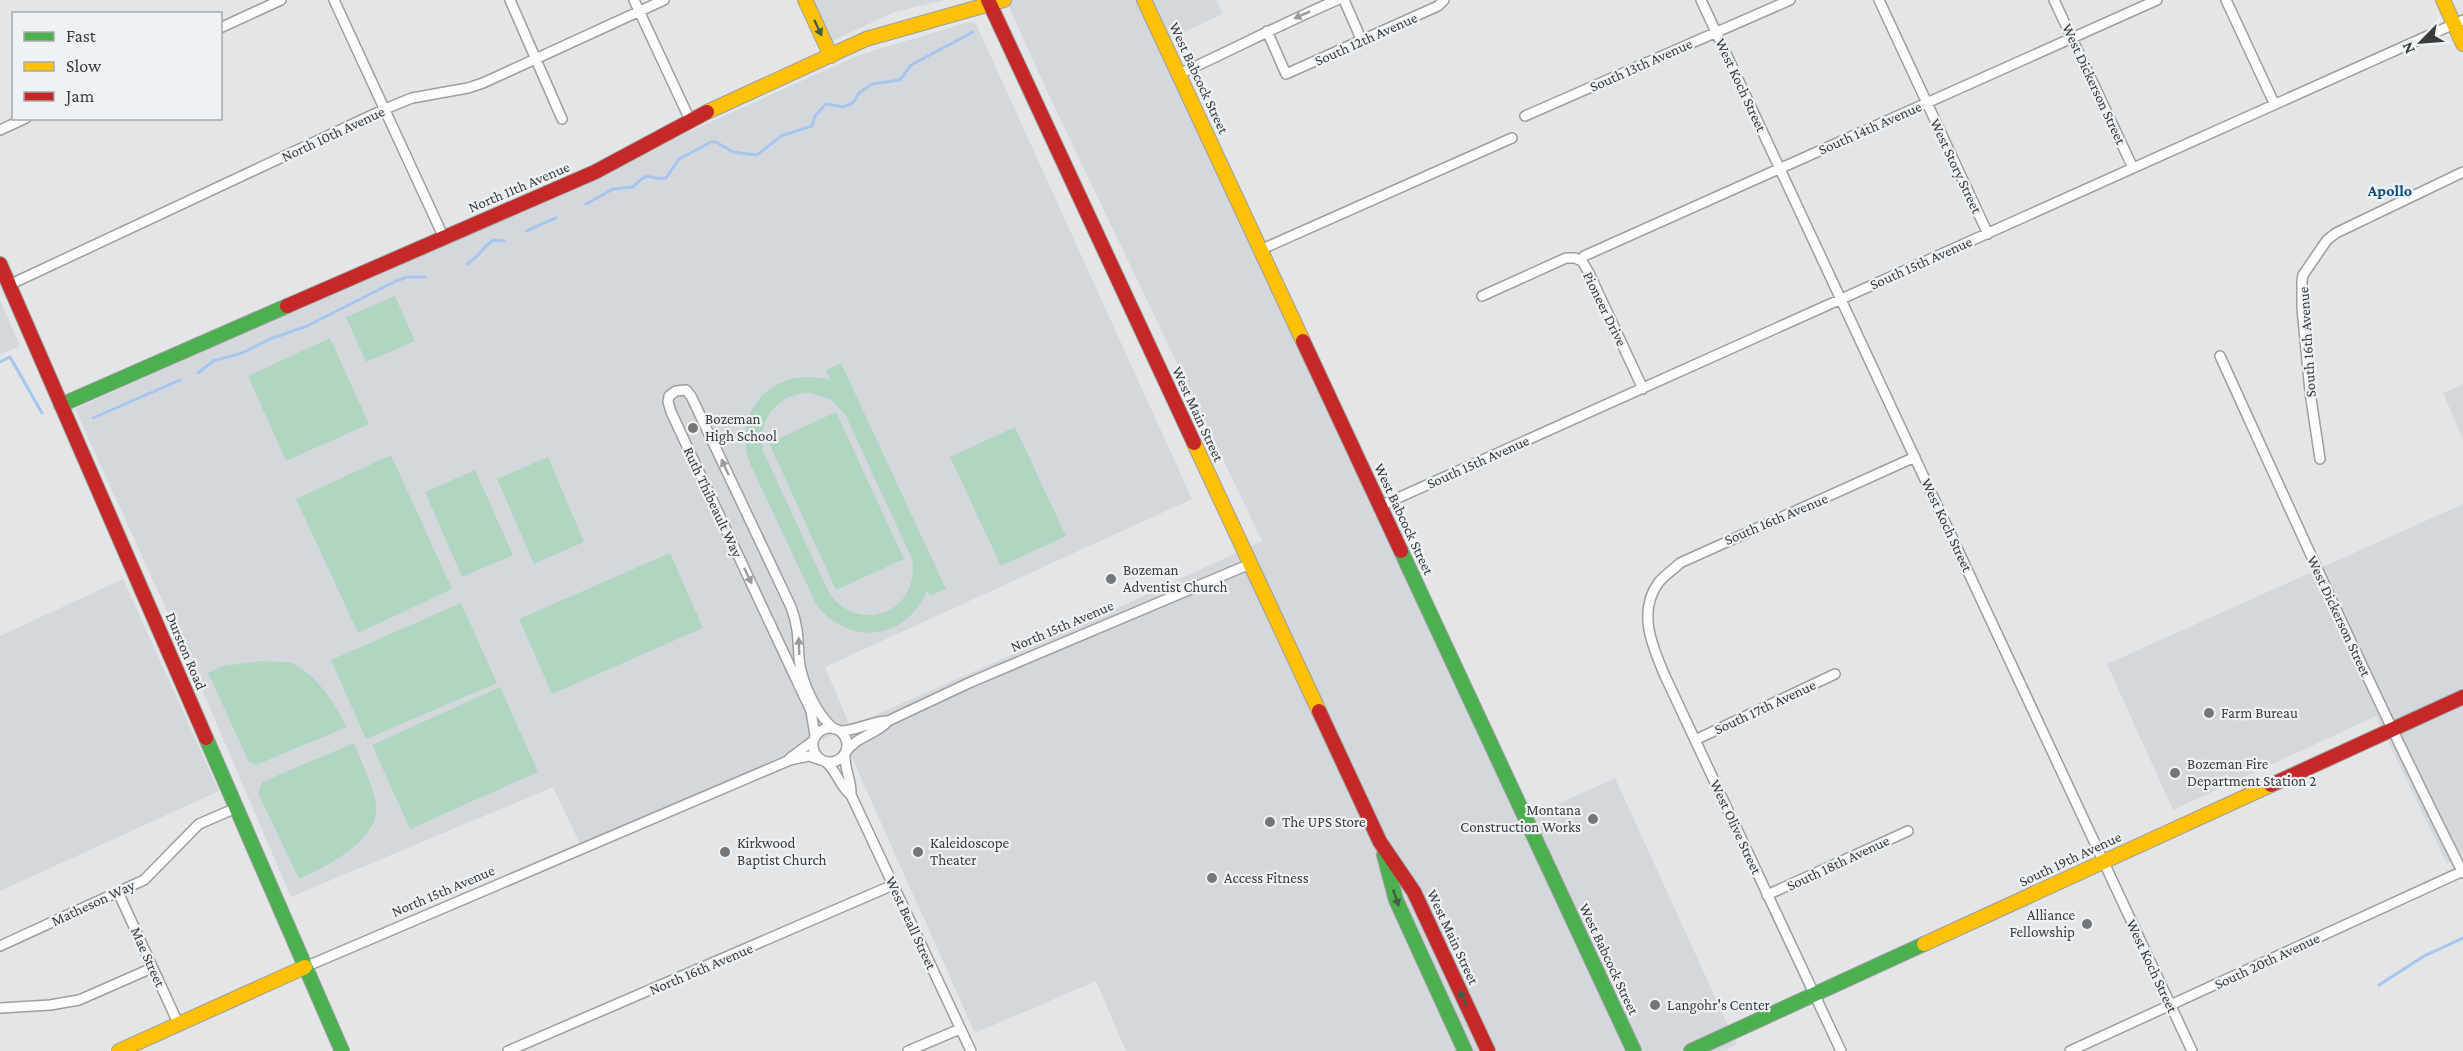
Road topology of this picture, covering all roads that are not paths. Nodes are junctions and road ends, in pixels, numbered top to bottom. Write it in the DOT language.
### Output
graph roads {
  1 [pos="281,0"];
  2 [pos="334,0"];
  3 [pos="510,0"];
  4 [pos="634,0"];
  5 [pos="664,0"];
  6 [pos="805,0"];
  7 [pos="1004,0"];
  8 [pos="1144,0"];
  9 [pos="1337,0"];
  10 [pos="1344,0"];
  11 [pos="1701,0"];
  12 [pos="1790,0"];
  13 [pos="1879,0"];
  14 [pos="2054,0"];
  15 [pos="2157,0"];
  16 [pos="2226,0"];
  17 [pos="2443,0"];
  18 [pos="989,2"];
  19 [pos="1439,2"];
  20 [pos="639,11"];
  21 [pos="2458,23"];
  22 [pos="222,27"];
  23 [pos="1267,31"];
  24 [pos="1716,32"];
  25 [pos="2072,38"];
  26 [pos="1362,41"];
  27 [pos="2463,44"];
  28 [pos="831,56"];
  29 [pos="536,59"];
  30 [pos="1179,74"];
  31 [pos="1927,103"];
  32 [pos="2274,104"];
  33 [pos="385,110"];
  34 [pos="1525,116"];
  35 [pos="562,119"];
  36 [pos="22,120"];
  37 [pos="690,120"];
  38 [pos="0,130"];
  39 [pos="1512,138"];
  40 [pos="1780,168"];
  41 [pos="2133,168"];
  42 [pos="2463,172"];
  43 [pos="1988,234"];
  44 [pos="444,238"];
  45 [pos="1260,250"];
  46 [pos="1584,256"];
  47 [pos="0,264"];
  48 [pos="9,285"];
  49 [pos="1482,296"];
  50 [pos="1841,299"];
  51 [pos="2220,356"];
  52 [pos="1644,389"];
  53 [pos="61,405"];
  54 [pos="1915,457"];
  55 [pos="2320,459"];
  56 [pos="1380,506"];
  57 [pos="1250,564"];
  58 [pos="1651,598"];
  59 [pos="1835,675"];
  60 [pos="2463,697"];
  61 [pos="888,721"];
  62 [pos="837,730"];
  63 [pos="2392,730"];
  64 [pos="814,739"];
  65 [pos="1695,740"];
  66 [pos="845,753"];
  67 [pos="823,761"];
  68 [pos="780,764"];
  69 [pos="851,795"];
  70 [pos="236,808"];
  71 [pos="1908,831"];
  72 [pos="1380,842"];
  73 [pos="2104,861"];
  74 [pos="2463,872"];
  75 [pos="893,885"];
  76 [pos="118,892"];
  77 [pos="1767,895"];
  78 [pos="0,946"];
  79 [pos="305,967"];
  80 [pos="152,968"];
  81 [pos="1813,993"];
  82 [pos="2170,1005"];
  83 [pos="0,1008"];
  84 [pos="178,1023"];
  85 [pos="960,1029"];
  86 [pos="119,1051"];
  87 [pos="342,1051"];
  88 [pos="508,1051"];
  89 [pos="908,1051"];
  90 [pos="971,1051"];
  91 [pos="1465,1051"];
  92 [pos="1488,1051"];
  93 [pos="1634,1051"];
  94 [pos="1691,1051"];
  95 [pos="1840,1051"];
  96 [pos="2070,1051"];
  97 [pos="2192,1051"];
  1 -- 22 [label="street"];
  2 -- 33 [label="street"];
  3 -- 29 [label="street"];
  4 -- 20 [label="street"];
  5 -- 20 [label="street, North 10th Avenue"];
  6 -- 28 [label="main road, one-way"];
  7 -- 18 [label="main road, North 11th Avenue"];
  8 -- 30 [label="main road, West Babcock Street"];
  9 -- 23 [label="street, one-way"];
  10 -- 26 [label="street"];
  11 -- 24 [label="street, West Koch Street"];
  12 -- 24 [label="street, South 13th Avenue"];
  13 -- 31 [label="street, West Story Street"];
  14 -- 25 [label="street, West Dickerson Street"];
  15 -- 25 [label="street, South 14th Avenue"];
  16 -- 32 [label="street"];
  17 -- 21 [label="main road"];
  18 -- 28 [label="main road, North 11th Avenue"];
  18 -- 57 [label="main road, West Main Street"];
  19 -- 26 [label="street, South 12th Avenue"];
  20 -- 29 [label="street, North 10th Avenue"];
  20 -- 37 [label="street"];
  21 -- 27 [label="main road"];
  21 -- 32 [label="street, South 15th Avenue"];
  23 -- 26 [label="street, South 12th Avenue"];
  23 -- 30 [label="street"];
  24 -- 34 [label="street, South 13th Avenue"];
  24 -- 40 [label="street, West Koch Street"];
  25 -- 31 [label="street, South 14th Avenue"];
  25 -- 41 [label="street, West Dickerson Street"];
  28 -- 37 [label="main road, North 11th Avenue"];
  29 -- 33 [label="street, North 10th Avenue"];
  29 -- 35 [label="street"];
  30 -- 45 [label="main road, West Babcock Street"];
  31 -- 40 [label="street, South 14th Avenue"];
  31 -- 43 [label="street, West Story Street"];
  32 -- 41 [label="street, South 15th Avenue"];
  33 -- 44 [label="street"];
  33 -- 48 [label="street, North 10th Avenue"];
  36 -- 38 [label="street"];
  37 -- 44 [label="main road, North 11th Avenue"];
  39 -- 45 [label="street"];
  40 -- 46 [label="street, South 14th Avenue"];
  40 -- 50 [label="street, West Koch Street"];
  41 -- 43 [label="street, South 15th Avenue"];
  42 -- 55 [label="street, South 16th Avenue"];
  43 -- 50 [label="street, South 15th Avenue"];
  44 -- 53 [label="main road, North 11th Avenue"];
  45 -- 56 [label="main road, West Babcock Street"];
  47 -- 48 [label="main road, Durston Road"];
  48 -- 53 [label="main road, Durston Road"];
  49 -- 52 [label="street, Pioneer Drive"];
  50 -- 52 [label="street, South 15th Avenue"];
  50 -- 54 [label="street, West Koch Street"];
  51 -- 63 [label="street, West Dickerson Street"];
  52 -- 56 [label="street, South 15th Avenue"];
  53 -- 70 [label="main road, Durston Road"];
  54 -- 58 [label="street, South 16th Avenue"];
  54 -- 73 [label="street, West Koch Street"];
  56 -- 93 [label="main road, West Babcock Street"];
  57 -- 61 [label="street, North 15th Avenue"];
  57 -- 72 [label="main road, West Main Street"];
  58 -- 65 [label="street, West Olive Street"];
  59 -- 65 [label="street, South 17th Avenue"];
  60 -- 63 [label="main road, South 19th Avenue"];
  61 -- 62 [label="street, North 15th Avenue"];
  61 -- 66 [label="street, North 15th Avenue"];
  62 -- 64 [label="street"];
  62 -- 64 [label="street, Ruth Thibeault Way, one-way"];
  62 -- 66 [label="street"];
  63 -- 73 [label="main road, South 19th Avenue"];
  63 -- 74 [label="street, West Dickerson Street"];
  64 -- 67 [label="street"];
  64 -- 68 [label="street, North 15th Avenue"];
  65 -- 77 [label="street, West Olive Street"];
  66 -- 67 [label="street"];
  66 -- 69 [label="street, West Beall Street"];
  67 -- 68 [label="street, North 15th Avenue"];
  67 -- 69 [label="street, West Beall Street"];
  68 -- 79 [label="street, North 15th Avenue"];
  69 -- 75 [label="street, West Beall Street"];
  70 -- 76 [label="street, Matheson Way"];
  70 -- 79 [label="main road, Durston Road"];
  71 -- 77 [label="street, South 18th Avenue"];
  72 -- 91 [label="main road, West Main Street, one-way"];
  92 -- 72 [label="main road, West Main Street, one-way"];
  73 -- 81 [label="main road, South 19th Avenue"];
  73 -- 82 [label="street, West Koch Street"];
  74 -- 82 [label="street, South 20th Avenue"];
  75 -- 85 [label="street, West Beall Street"];
  75 -- 88 [label="street, North 16th Avenue"];
  76 -- 78 [label="street, Matheson Way"];
  76 -- 80 [label="street, Mae Street"];
  77 -- 81 [label="street, West Olive Street"];
  79 -- 84 [label="main road, North 15th Avenue"];
  79 -- 87 [label="main road, Durston Road"];
  80 -- 83 [label="street"];
  80 -- 84 [label="street, Mae Street"];
  81 -- 94 [label="main road, South 19th Avenue"];
  81 -- 95 [label="street, West Olive Street"];
  82 -- 96 [label="street, South 20th Avenue"];
  82 -- 97 [label="street, West Koch Street"];
  84 -- 86 [label="main road, North 15th Avenue"];
  85 -- 89 [label="street"];
  85 -- 90 [label="street, West Beall Street"];
}
